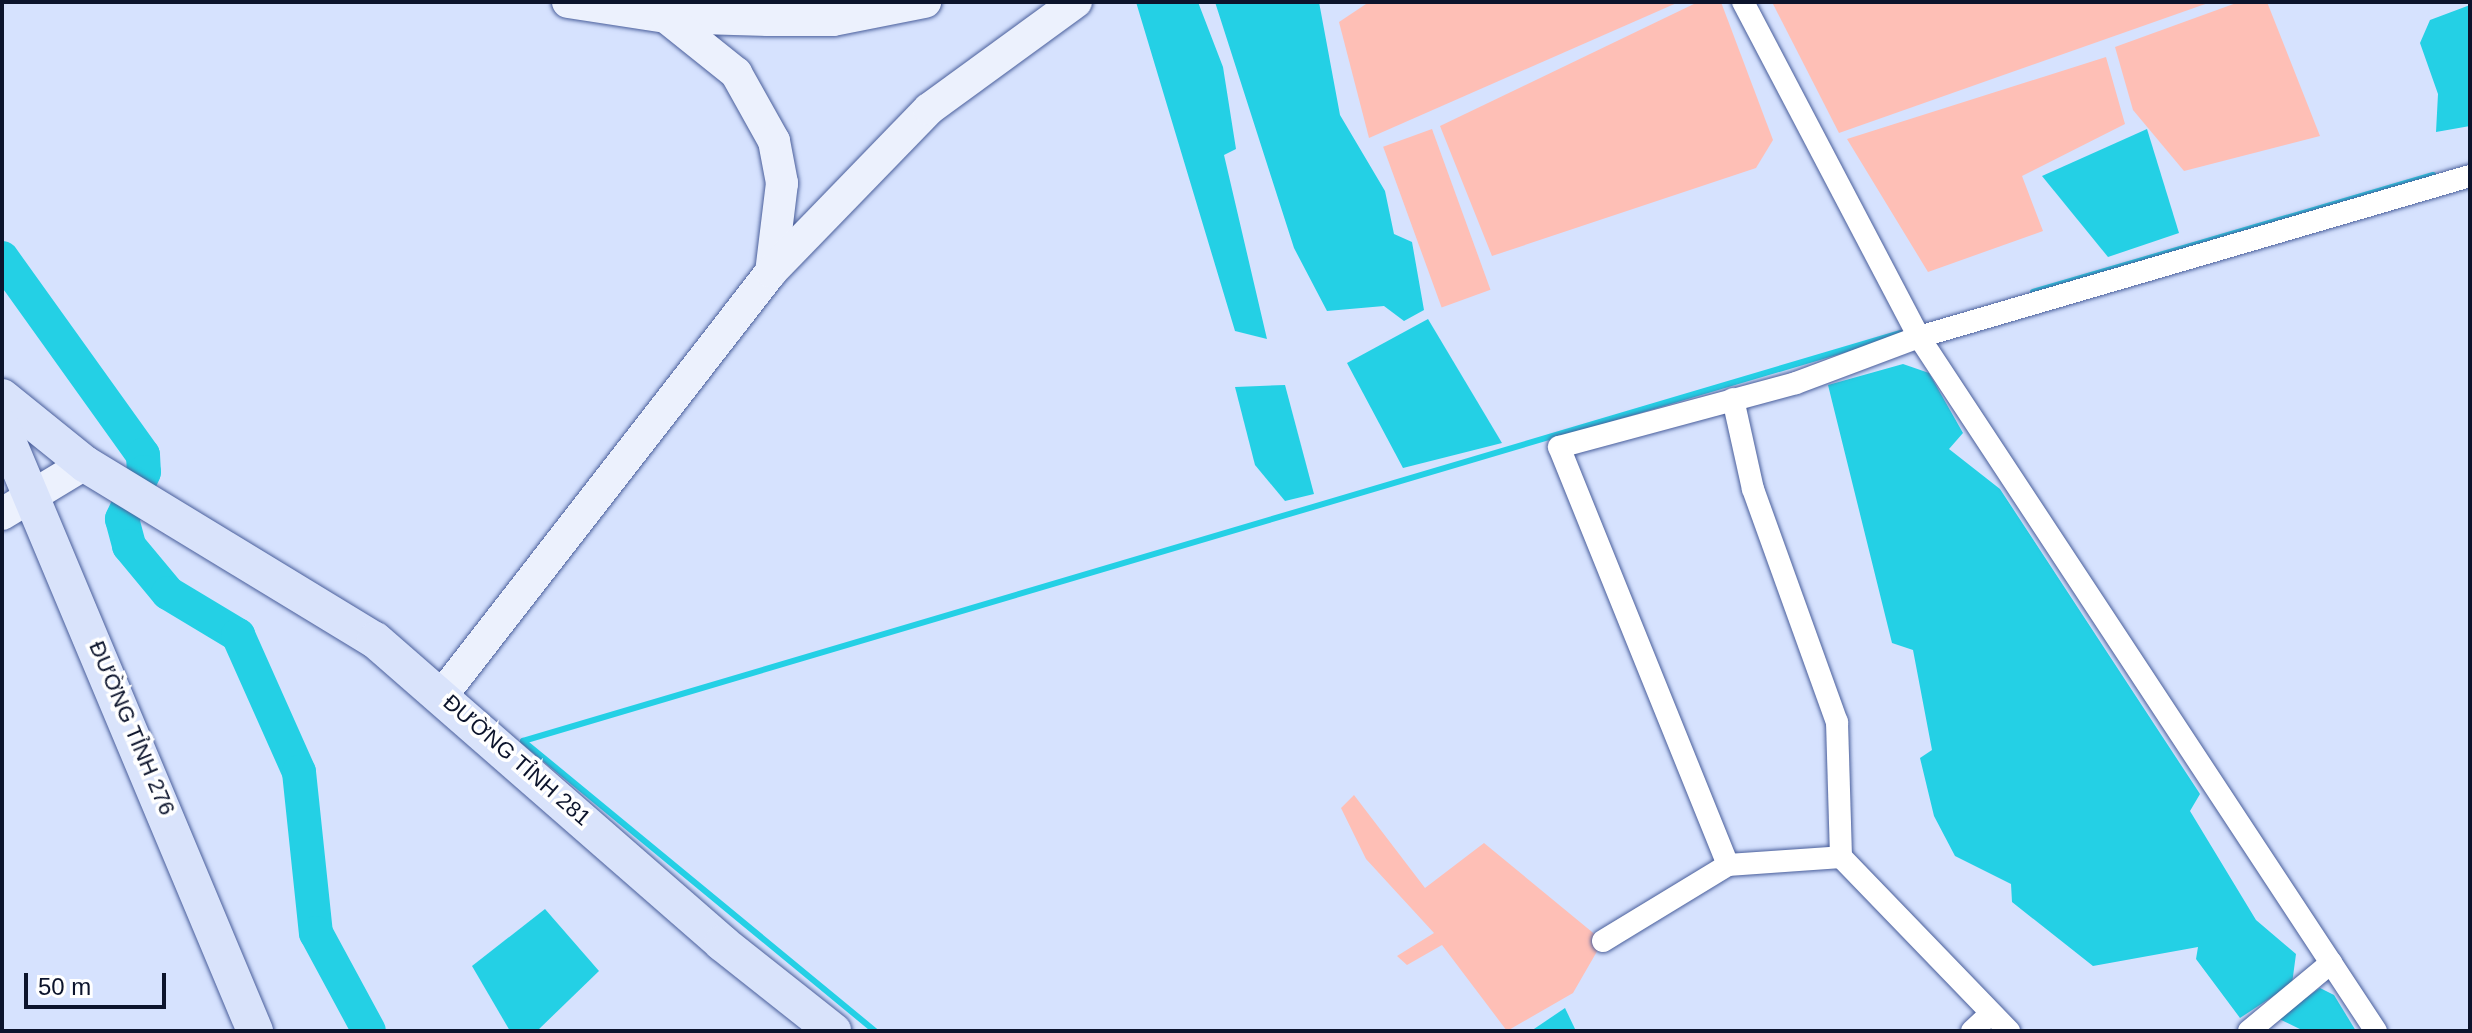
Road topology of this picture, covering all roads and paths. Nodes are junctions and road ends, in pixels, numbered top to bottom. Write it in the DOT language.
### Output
graph roads {
  1 [pos="568,2"];
  2 [pos="925,2"];
  3 [pos="1076,2"];
  4 [pos="1743,2"];
  5 [pos="666,17"];
  6 [pos="2470,176"];
  7 [pos="771,272"];
  8 [pos="1919,337"];
  9 [pos="2,397"];
  10 [pos="1733,399"];
  11 [pos="2,427"];
  12 [pos="95,469"];
  13 [pos="17,506"];
  14 [pos="443,694"];
  15 [pos="1841,857"];
  16 [pos="1728,865"];
  17 [pos="1603,941"];
  18 [pos="2331,963"];
  19 [pos="1990,1014"];
  20 [pos="255,1031"];
  21 [pos="833,1031"];
  22 [pos="1972,1031"];
  23 [pos="2009,1031"];
  24 [pos="2249,1031"];
  25 [pos="2376,1031"];
  1 -- 5 [label="main road"];
  2 -- 5 [label="main road"];
  3 -- 7 [label="main road"];
  4 -- 8 [label="street"];
  5 -- 7 [label="main road"];
  6 -- 8 [label="street"];
  7 -- 14 [label="main road"];
  8 -- 10 [label="street"];
  8 -- 18 [label="street"];
  9 -- 12 [label="main road"];
  10 -- 15 [label="street"];
  10 -- 16 [label="street"];
  11 -- 13 [label="main road, ĐƯỜNG TỈNH 276"];
  12 -- 13 [label="main road"];
  12 -- 14 [label="main road, ĐƯỜNG TỈNH 281"];
  13 -- 20 [label="main road, ĐƯỜNG TỈNH 276"];
  14 -- 21 [label="main road, ĐƯỜNG TỈNH 281"];
  15 -- 16 [label="street"];
  15 -- 19 [label="street"];
  16 -- 17 [label="street"];
  18 -- 24 [label="street"];
  18 -- 25 [label="street"];
  19 -- 22 [label="street"];
  19 -- 23 [label="street"];
}
